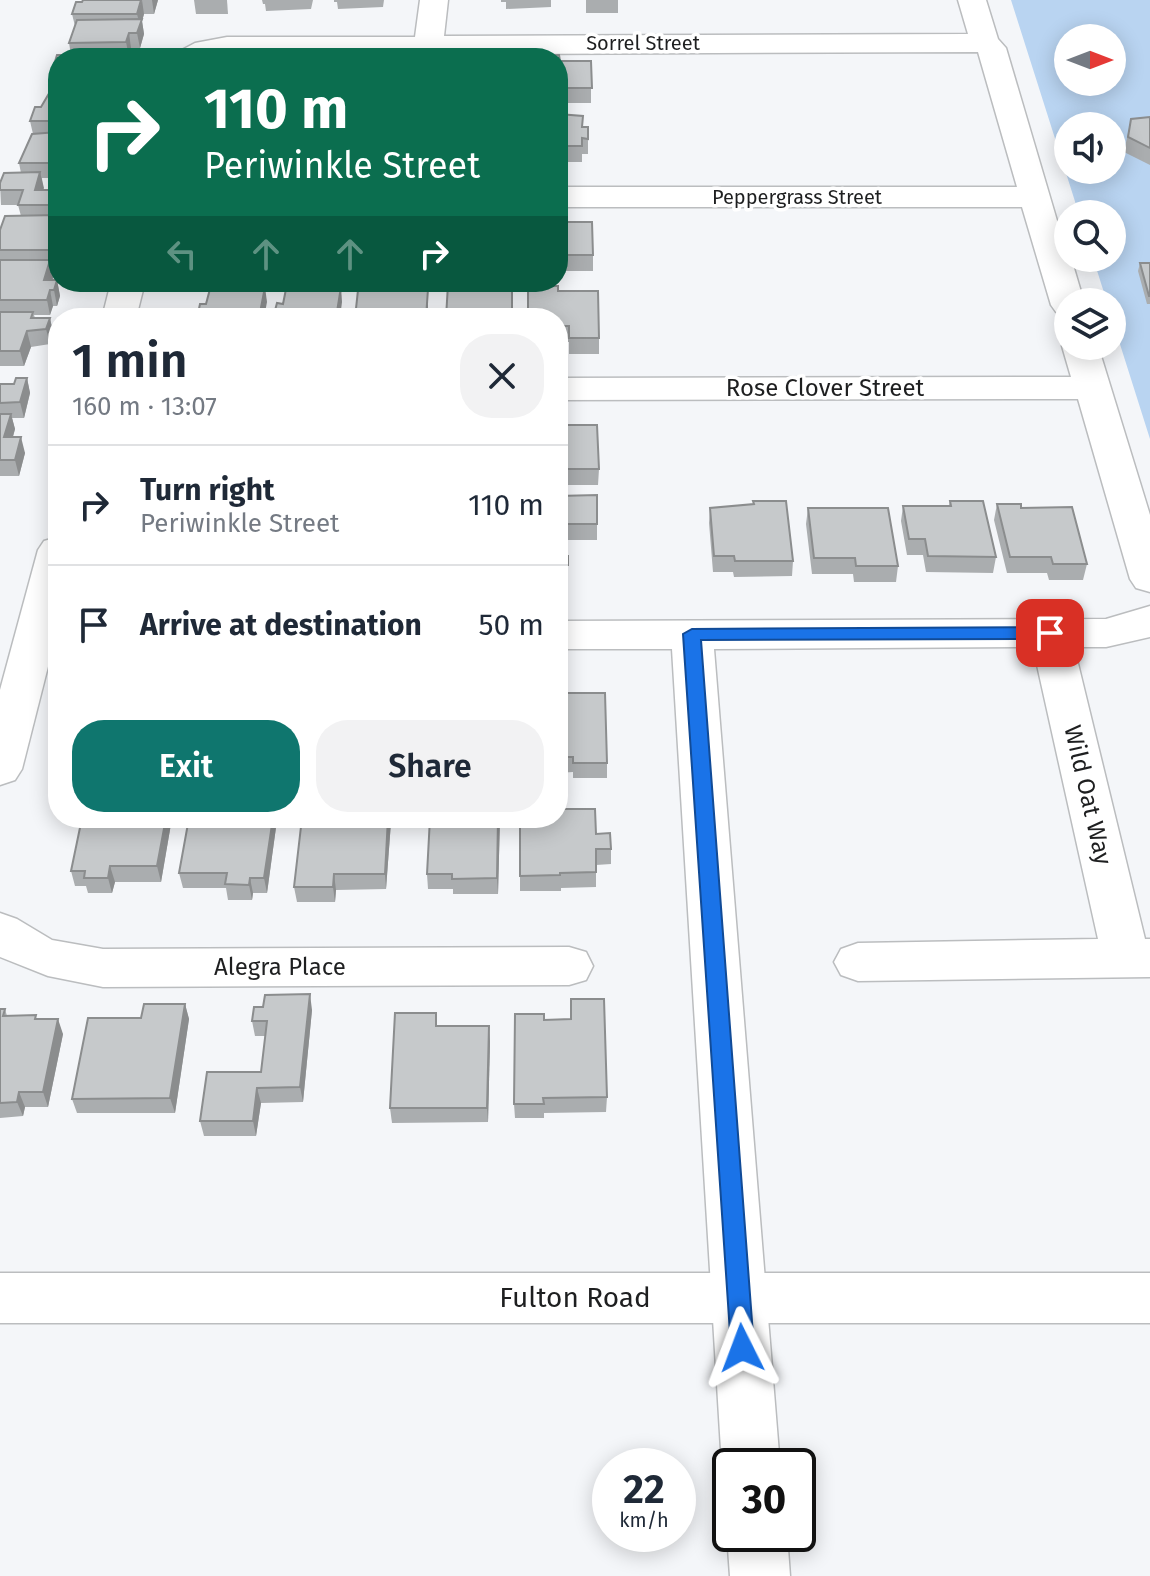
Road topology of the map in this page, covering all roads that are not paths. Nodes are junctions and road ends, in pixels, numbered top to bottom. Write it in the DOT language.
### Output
graph roads {
  1 [pos="434,0"];
  2 [pos="972,0"];
  3 [pos="985,43"];
  4 [pos="429,44"];
  5 [pos="336,48"];
  6 [pos="568,197"];
  7 [pos="1036,197"];
  8 [pos="1063,288"];
  9 [pos="1084,360"];
  10 [pos="1093,388"];
  11 [pos="568,389"];
  12 [pos="1150,579"];
  13 [pos="1147,622"];
  14 [pos="1050,633"];
  15 [pos="692,634"];
  16 [pos="568,635"];
  17 [pos="46,638"];
  18 [pos="0,769"];
  19 [pos="0,932"];
  20 [pos="1138,958"];
  21 [pos="858,962"];
  22 [pos="569,966"];
  23 [pos="739,1297"];
  24 [pos="0,1298"];
  25 [pos="1150,1298"];
  26 [pos="750,1448"];
  27 [pos="758,1552"];
  28 [pos="760,1576"];
  1 -- 4 [label="street"];
  2 -- 3 [label="street"];
  3 -- 4 [label="street, Sorrel Street"];
  3 -- 7 [label="street"];
  4 -- 5 [label="street, Sorrel Street"];
  6 -- 7 [label="street, Peppergrass Street"];
  7 -- 8 [label="street"];
  9 -- 10 [label="street"];
  10 -- 11 [label="street, Rose Clover Street"];
  10 -- 12 [label="street"];
  13 -- 14 [label="street"];
  14 -- 15 [label="street"];
  14 -- 20 [label="street, Wild Oat Way"];
  15 -- 16 [label="street"];
  15 -- 23 [label="street"];
  17 -- 18 [label="street"];
  19 -- 22 [label="street, Alegra Place"];
  20 -- 21 [label="street, Wild Oat Way"];
  23 -- 24 [label="street, Fulton Road"];
  23 -- 25 [label="street, Fulton Road"];
  23 -- 26 [label="street"];
  27 -- 28 [label="street"];
}
